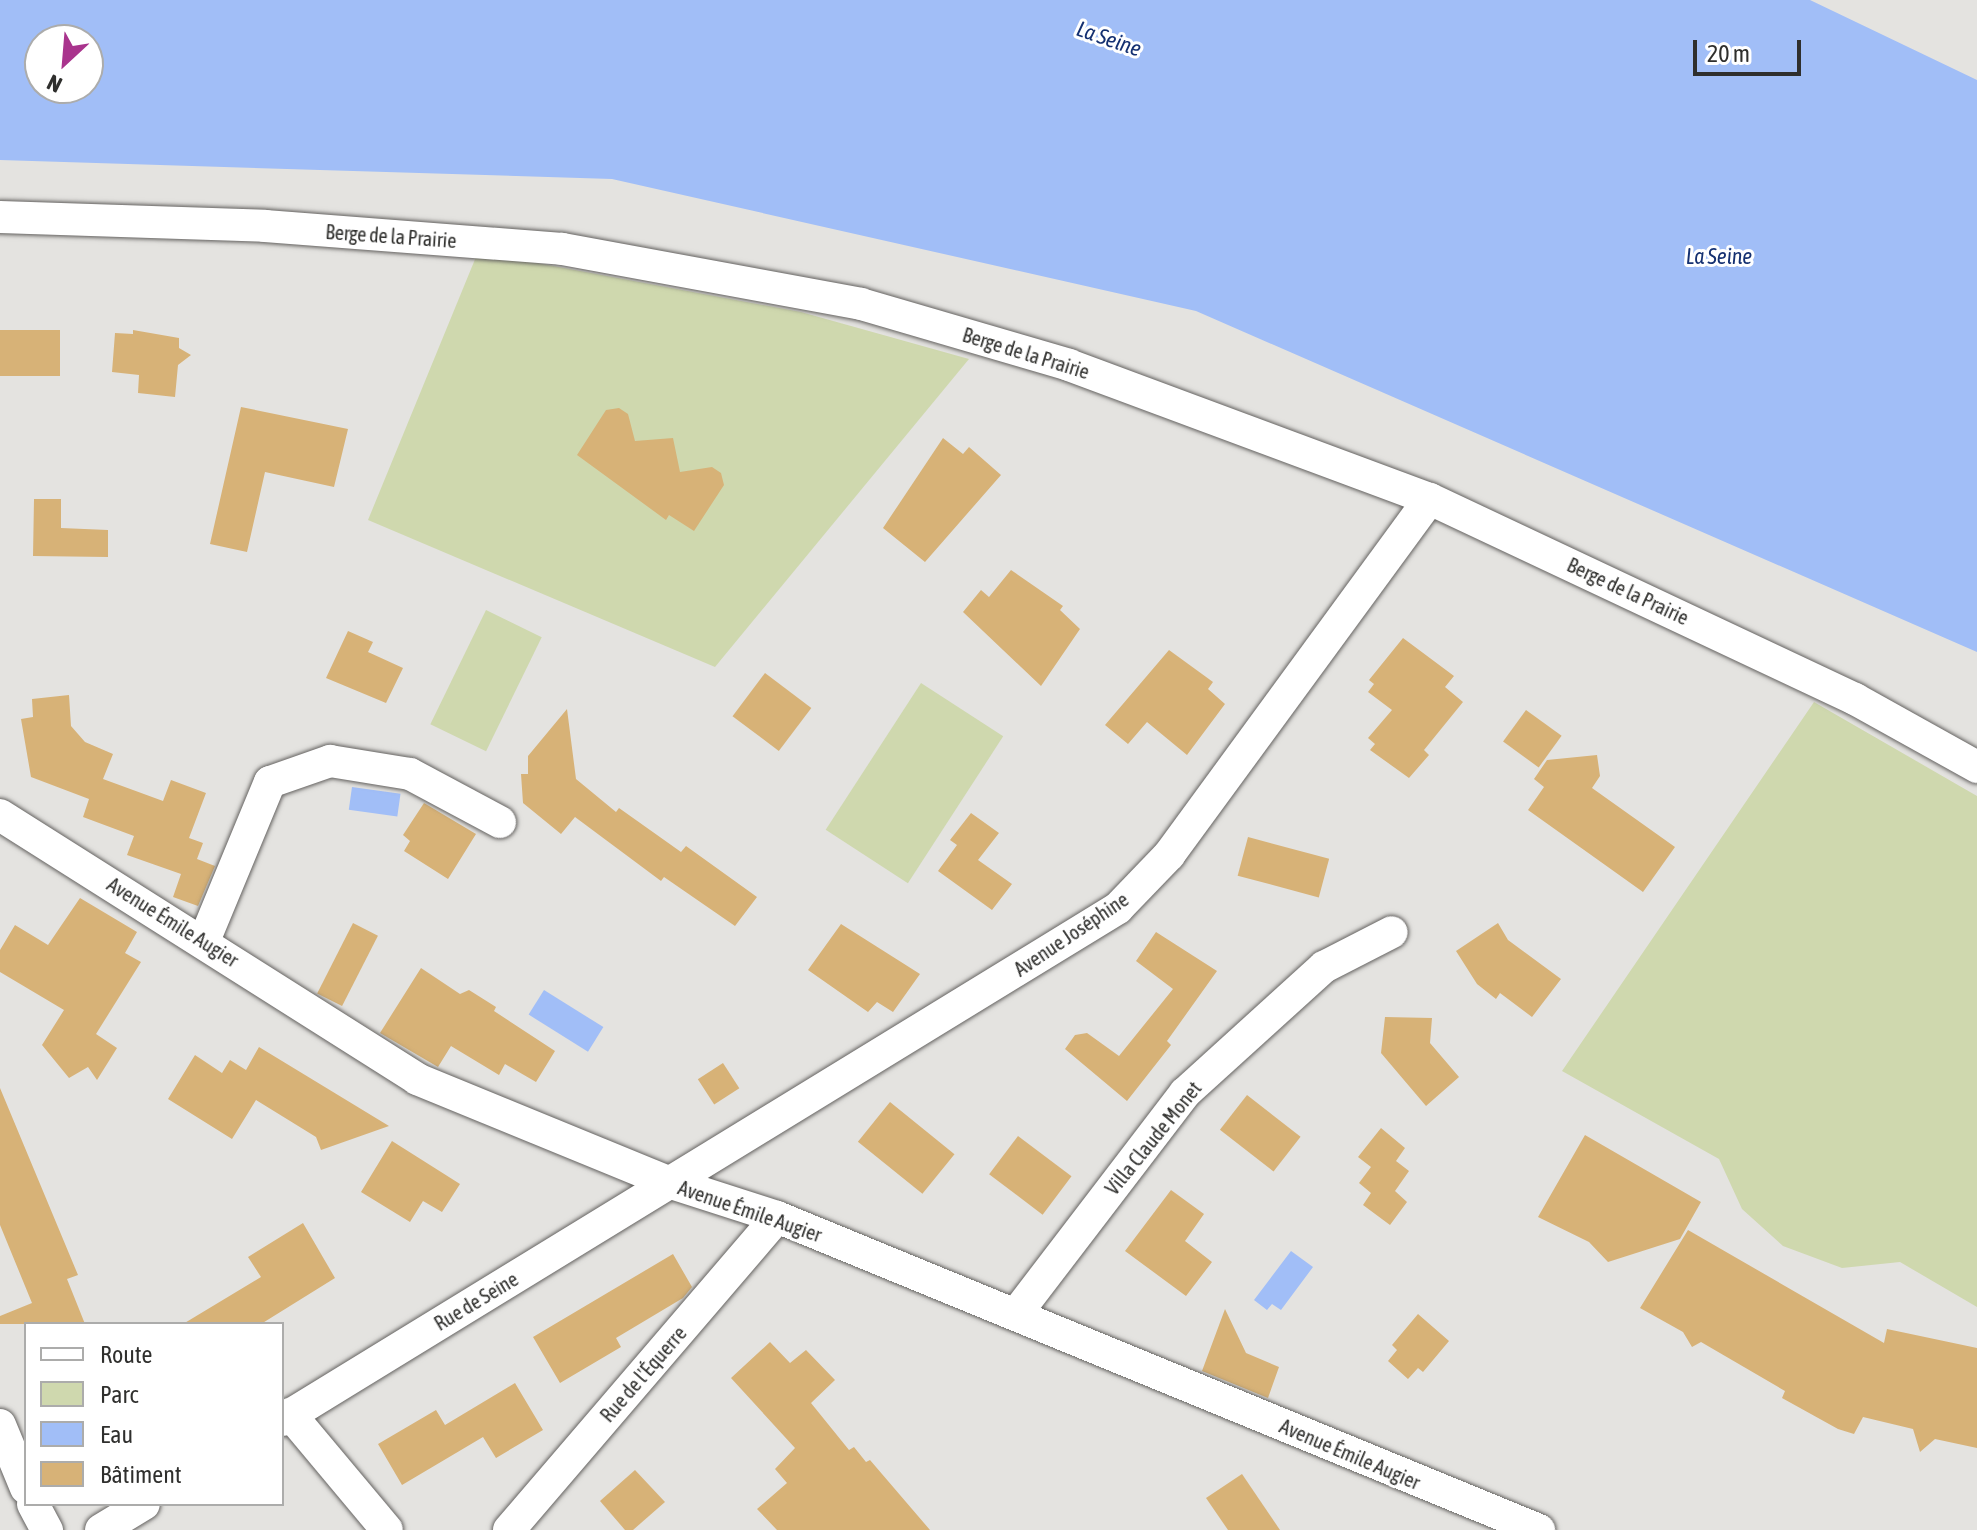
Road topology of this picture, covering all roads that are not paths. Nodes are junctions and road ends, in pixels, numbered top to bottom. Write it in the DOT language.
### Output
graph roads {
  1 [pos="0,217"];
  2 [pos="1430,499"];
  3 [pos="1977,767"];
  4 [pos="0,815"];
  5 [pos="500,822"];
  6 [pos="1392,932"];
  7 [pos="204,941"];
  8 [pos="671,1183"];
  9 [pos="777,1217"];
  10 [pos="1016,1314"];
  11 [pos="286,1417"];
  12 [pos="0,1425"];
  13 [pos="24,1483"];
  14 [pos="34,1506"];
  15 [pos="141,1506"];
  16 [pos="47,1530"];
  17 [pos="101,1530"];
  18 [pos="387,1530"];
  19 [pos="509,1530"];
  20 [pos="1539,1530"];
  1 -- 2 [label="street, Berge de la Prairie"];
  2 -- 3 [label="street, Berge de la Prairie"];
  2 -- 8 [label="street, Avenue Joséphine"];
  4 -- 7 [label="street, Avenue Émile Augier"];
  5 -- 7 [label="street"];
  6 -- 10 [label="street, Villa Claude Monet"];
  7 -- 8 [label="street, Avenue Émile Augier"];
  8 -- 9 [label="street, Avenue Émile Augier"];
  8 -- 11 [label="street, Rue de Seine"];
  9 -- 10 [label="street, Avenue Émile Augier"];
  9 -- 19 [label="street, Rue de l'Équerre"];
  10 -- 20 [label="street, Avenue Émile Augier"];
  11 -- 18 [label="street"];
  12 -- 13 [label="street"];
  14 -- 16 [label="street"];
  15 -- 17 [label="street"];
}
